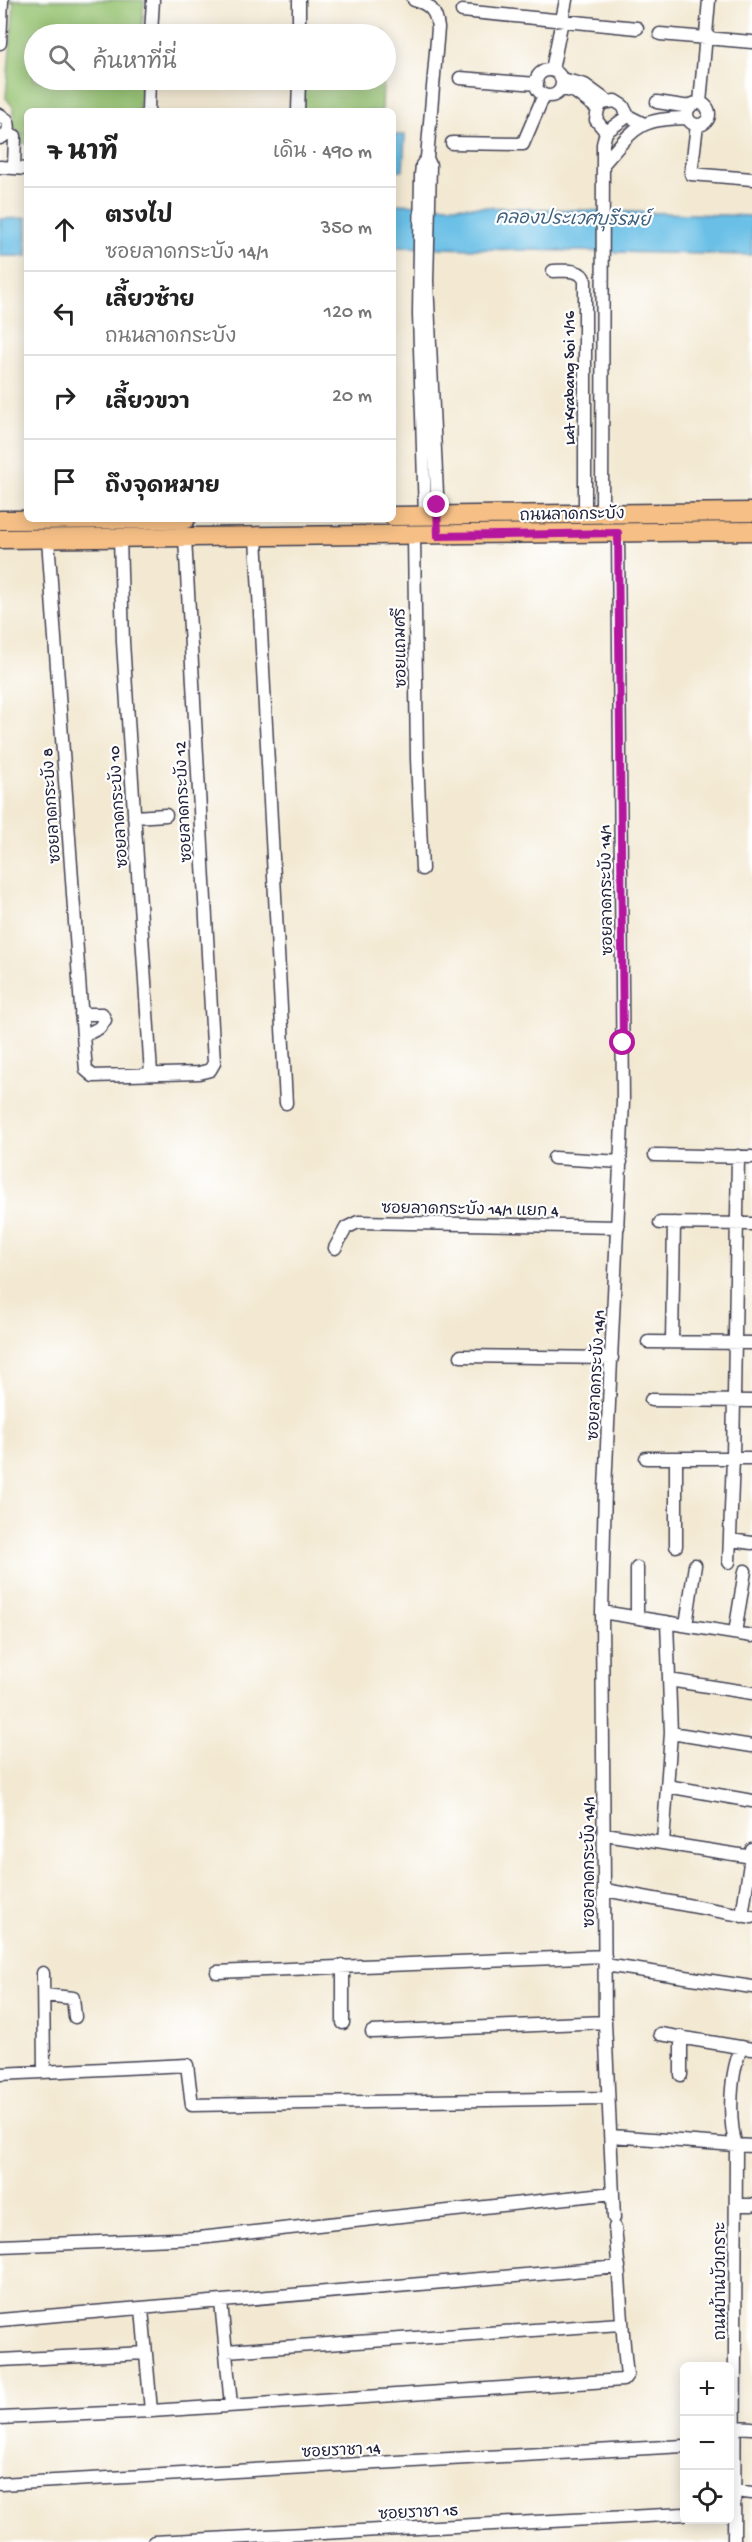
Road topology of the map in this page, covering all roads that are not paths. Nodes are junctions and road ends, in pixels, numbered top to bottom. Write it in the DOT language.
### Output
graph roads {
  1 [pos="2,0"];
  2 [pos="153,0"];
  3 [pos="299,0"];
  4 [pos="414,0"];
  5 [pos="566,0"];
  6 [pos="709,0"];
  7 [pos="462,11"];
  8 [pos="562,20"];
  9 [pos="152,24"];
  10 [pos="299,24"];
  11 [pos="637,28"];
  12 [pos="0,32"];
  13 [pos="660,34"];
  14 [pos="705,38"];
  15 [pos="752,42"];
  16 [pos="0,43"];
  17 [pos="552,70"];
  18 [pos="460,78"];
  19 [pos="561,84"];
  20 [pos="541,89"];
  21 [pos="149,90"];
  22 [pos="299,90"];
  23 [pos="657,102"];
  24 [pos="602,105"];
  25 [pos="148,108"];
  26 [pos="298,108"];
  27 [pos="694,113"];
  28 [pos="0,115"];
  29 [pos="628,116"];
  30 [pos="642,123"];
  31 [pos="606,132"];
  32 [pos="4,135"];
  33 [pos="452,142"];
  34 [pos="604,163"];
  35 [pos="0,167"];
  36 [pos="21,169"];
  37 [pos="752,179"];
  38 [pos="553,271"];
  39 [pos="752,512"];
  40 [pos="594,513"];
  41 [pos="396,516"];
  42 [pos="431,516"];
  43 [pos="0,520"];
  44 [pos="24,520"];
  45 [pos="752,531"];
  46 [pos="618,533"];
  47 [pos="426,536"];
  48 [pos="256,537"];
  49 [pos="120,538"];
  50 [pos="185,538"];
  51 [pos="0,539"];
  52 [pos="48,539"];
  53 [pos="166,815"];
  54 [pos="134,817"];
  55 [pos="422,869"];
  56 [pos="81,1014"];
  57 [pos="83,1036"];
  58 [pos="151,1074"];
  59 [pos="286,1103"];
  60 [pos="655,1155"];
  61 [pos="738,1156"];
  62 [pos="752,1157"];
  63 [pos="554,1158"];
  64 [pos="621,1161"];
  65 [pos="660,1223"];
  66 [pos="674,1223"];
  67 [pos="737,1224"];
  68 [pos="752,1224"];
  69 [pos="618,1227"];
  70 [pos="335,1248"];
  71 [pos="648,1342"];
  72 [pos="672,1342"];
  73 [pos="735,1343"];
  74 [pos="752,1343"];
  75 [pos="461,1356"];
  76 [pos="612,1358"];
  77 [pos="651,1400"];
  78 [pos="734,1401"];
  79 [pos="752,1401"];
  80 [pos="646,1458"];
  81 [pos="676,1458"];
  82 [pos="733,1458"];
  83 [pos="752,1458"];
  84 [pos="730,1540"];
  85 [pos="752,1543"];
  86 [pos="676,1546"];
  87 [pos="729,1562"];
  88 [pos="695,1566"];
  89 [pos="637,1568"];
  90 [pos="745,1571"];
  91 [pos="602,1612"];
  92 [pos="637,1617"];
  93 [pos="667,1622"];
  94 [pos="686,1625"];
  95 [pos="735,1633"];
  96 [pos="752,1636"];
  97 [pos="669,1680"];
  98 [pos="752,1693"];
  99 [pos="671,1733"];
  100 [pos="752,1746"];
  101 [pos="667,1786"];
  102 [pos="752,1801"];
  103 [pos="605,1834"];
  104 [pos="663,1842"];
  105 [pos="752,1855"];
  106 [pos="605,1890"];
  107 [pos="747,1917"];
  108 [pos="605,1960"];
  109 [pos="342,1966"];
  110 [pos="217,1972"];
  111 [pos="44,1973"];
  112 [pos="752,1987"];
  113 [pos="44,1995"];
  114 [pos="75,2017"];
  115 [pos="605,2022"];
  116 [pos="343,2023"];
  117 [pos="372,2032"];
  118 [pos="660,2034"];
  119 [pos="681,2037"];
  120 [pos="747,2048"];
  121 [pos="44,2072"];
  122 [pos="0,2074"];
  123 [pos="681,2075"];
  124 [pos="608,2098"];
  125 [pos="611,2136"];
  126 [pos="736,2145"];
  127 [pos="752,2146"];
  128 [pos="613,2193"];
  129 [pos="736,2205"];
  130 [pos="752,2205"];
  131 [pos="0,2246"];
  132 [pos="619,2266"];
  133 [pos="221,2302"];
  134 [pos="142,2309"];
  135 [pos="0,2320"];
  136 [pos="620,2325"];
  137 [pos="226,2351"];
  138 [pos="146,2353"];
  139 [pos="0,2360"];
  140 [pos="231,2405"];
  141 [pos="151,2411"];
  142 [pos="0,2418"];
  143 [pos="735,2427"];
  144 [pos="752,2428"];
  145 [pos="734,2432"];
  146 [pos="680,2446"];
  147 [pos="734,2470"];
  148 [pos="0,2484"];
  149 [pos="735,2491"];
  150 [pos="752,2493"];
  151 [pos="734,2498"];
  152 [pos="680,2514"];
  153 [pos="733,2524"];
  154 [pos="154,2542"];
  155 [pos="734,2542"];
  1 -- 12 [label="street"];
  2 -- 9 [label="street"];
  3 -- 10 [label="street"];
  4 -- 42 [label="street"];
  5 -- 8 [label="street"];
  6 -- 14 [label="street"];
  7 -- 8 [label="street"];
  8 -- 11 [label="street"];
  8 -- 17 [label="street"];
  12 -- 16 [label="street"];
  13 -- 14 [label="street"];
  14 -- 15 [label="street"];
  14 -- 27 [label="street"];
  17 -- 19 [label="street"];
  17 -- 20 [label="street"];
  18 -- 20 [label="street"];
  19 -- 20 [label="street"];
  19 -- 24 [label="street"];
  20 -- 33 [label="street"];
  21 -- 25 [label="street"];
  22 -- 26 [label="street"];
  23 -- 27 [label="street"];
  24 -- 29 [label="street"];
  24 -- 31 [label="street"];
  27 -- 30 [label="street"];
  27 -- 37 [label="street"];
  28 -- 32 [label="street"];
  29 -- 30 [label="street"];
  29 -- 31 [label="street"];
  30 -- 34 [label="street"];
  31 -- 34 [label="street"];
  32 -- 36 [label="street"];
  34 -- 40 [label="street"];
  35 -- 36 [label="street"];
  38 -- 40 [label="street, Lat Krabang Soi 1/16"];
  39 -- 40 [label="main road, ถนนลาดกระบัง"];
  40 -- 42 [label="main road, ถนนลาดกระบัง"];
  41 -- 42 [label="main road, ถนนลาดกระบัง"];
  42 -- 47 [label="main road"];
  43 -- 44 [label="main road"];
  45 -- 46 [label="main road, ถนนลาดกระบัง"];
  46 -- 47 [label="main road, ถนนลาดกระบัง"];
  46 -- 64 [label="street, ซอยลาดกระบัง 14/1"];
  47 -- 48 [label="main road, ถนนลาดกระบัง"];
  47 -- 55 [label="street, ซอยแถมศรี"];
  48 -- 50 [label="main road, ถนนลาดกระบัง"];
  48 -- 59 [label="street"];
  49 -- 50 [label="main road, ถนนลาดกระบัง"];
  49 -- 52 [label="main road, ถนนลาดกระบัง"];
  49 -- 54 [label="street, ซอยลาดกระบัง 10"];
  50 -- 58 [label="street, ซอยลาดกระบัง 12"];
  51 -- 52 [label="main road, ถนนลาดกระบัง"];
  52 -- 56 [label="street, ซอยลาดกระบัง 8"];
  53 -- 54 [label="street"];
  54 -- 58 [label="street, ซอยลาดกระบัง 10"];
  56 -- 57 [label="street, ซอยลาดกระบัง 8"];
  56 -- 57 [label="street"];
  57 -- 58 [label="street, ซอยลาดกระบัง 8"];
  60 -- 61 [label="street"];
  61 -- 62 [label="street"];
  61 -- 67 [label="street"];
  63 -- 64 [label="street"];
  64 -- 69 [label="street, ซอยลาดกระบัง 14/1"];
  65 -- 66 [label="street"];
  66 -- 67 [label="street"];
  66 -- 72 [label="street"];
  67 -- 68 [label="street"];
  67 -- 73 [label="street"];
  69 -- 70 [label="street, ซอยลาดกระบัง 14/1 แยก 4"];
  69 -- 76 [label="street, ซอยลาดกระบัง 14/1"];
  71 -- 72 [label="street"];
  72 -- 73 [label="street"];
  73 -- 74 [label="street"];
  73 -- 78 [label="street"];
  75 -- 76 [label="street"];
  76 -- 91 [label="street, ซอยลาดกระบัง 14/1"];
  77 -- 78 [label="street"];
  78 -- 79 [label="street"];
  78 -- 82 [label="street"];
  80 -- 81 [label="street"];
  81 -- 82 [label="street"];
  81 -- 86 [label="street"];
  82 -- 83 [label="street"];
  82 -- 84 [label="street"];
  84 -- 85 [label="street"];
  84 -- 87 [label="street"];
  88 -- 94 [label="street"];
  89 -- 92 [label="street"];
  90 -- 95 [label="street"];
  91 -- 92 [label="street"];
  91 -- 103 [label="street, ซอยลาดกระบัง 14/1"];
  92 -- 93 [label="street"];
  93 -- 94 [label="street"];
  93 -- 97 [label="street"];
  94 -- 95 [label="street"];
  95 -- 96 [label="street"];
  97 -- 98 [label="street"];
  97 -- 99 [label="street"];
  99 -- 100 [label="street"];
  99 -- 101 [label="street"];
  101 -- 102 [label="street"];
  101 -- 104 [label="street"];
  103 -- 104 [label="street"];
  103 -- 106 [label="street, ซอยลาดกระบัง 14/1"];
  104 -- 105 [label="street"];
  105 -- 107 [label="street"];
  106 -- 107 [label="street"];
  106 -- 108 [label="street, ซอยลาดกระบัง 14/1"];
  108 -- 109 [label="street"];
  108 -- 112 [label="street"];
  108 -- 115 [label="street, ซอยลาดกระบัง 14/1"];
  109 -- 110 [label="street"];
  109 -- 116 [label="street"];
  111 -- 113 [label="street"];
  113 -- 114 [label="street"];
  113 -- 121 [label="street"];
  115 -- 117 [label="street"];
  115 -- 124 [label="street, ซอยลาดกระบัง 14/1"];
  118 -- 119 [label="street"];
  119 -- 120 [label="street"];
  119 -- 123 [label="street"];
  120 -- 126 [label="street, ถนนบ้านบัวเกราะ"];
  121 -- 122 [label="street"];
  121 -- 124 [label="street"];
  124 -- 125 [label="street, ซอยลาดกระบัง 14/1"];
  125 -- 126 [label="street"];
  125 -- 128 [label="street, ซอยลาดกระบัง 14/1"];
  126 -- 127 [label="street"];
  126 -- 129 [label="street, ถนนบ้านบัวเกราะ"];
  128 -- 131 [label="street"];
  128 -- 132 [label="street, ซอยลาดกระบัง 14/1"];
  129 -- 130 [label="street"];
  129 -- 143 [label="street, ถนนบ้านบัวเกราะ"];
  132 -- 133 [label="street"];
  132 -- 136 [label="street, ซอยลาดกระบัง 14/1"];
  133 -- 134 [label="street"];
  133 -- 137 [label="street"];
  134 -- 135 [label="street"];
  134 -- 138 [label="street"];
  136 -- 137 [label="street"];
  136 -- 140 [label="street, ซอยลาดกระบัง 14/1"];
  137 -- 140 [label="street"];
  138 -- 139 [label="street"];
  138 -- 141 [label="street"];
  140 -- 141 [label="street"];
  141 -- 142 [label="street"];
  143 -- 144 [label="street"];
  143 -- 145 [label="street, ถนนบ้านบัวเกราะ"];
  146 -- 148 [label="street, ซอยราชา 14"];
  147 -- 149 [label="street, ถนนบ้านบัวเกราะ"];
  149 -- 150 [label="street"];
  149 -- 151 [label="street, ถนนบ้านบัวเกราะ"];
  152 -- 154 [label="street, ซอยราชา 15"];
  153 -- 155 [label="street, ถนนบ้านบัวเกราะ"];
}
